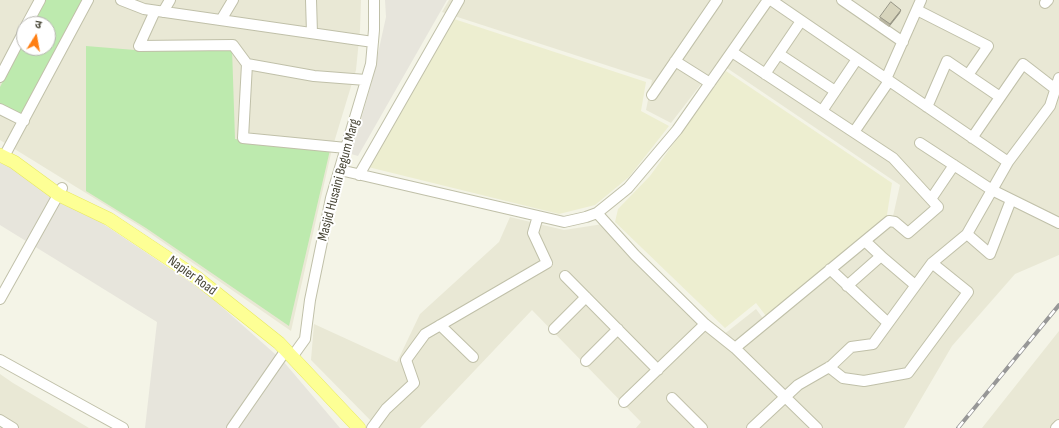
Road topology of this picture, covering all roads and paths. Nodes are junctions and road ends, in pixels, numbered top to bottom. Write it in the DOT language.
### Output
graph roads {
  1 [pos="40,0"];
  2 [pos="88,0"];
  3 [pos="121,0"];
  4 [pos="170,0"];
  5 [pos="233,0"];
  6 [pos="311,0"];
  7 [pos="374,0"];
  8 [pos="459,0"];
  9 [pos="717,0"];
  10 [pos="769,0"];
  11 [pos="842,0"];
  12 [pos="917,4"];
  13 [pos="159,12"];
  14 [pos="31,16"];
  15 [pos="221,20"];
  16 [pos="801,21"];
  17 [pos="312,33"];
  18 [pos="373,42"];
  19 [pos="903,42"];
  20 [pos="16,46"];
  21 [pos="732,52"];
  22 [pos="779,54"];
  23 [pos="857,59"];
  24 [pos="675,61"];
  25 [pos="247,64"];
  26 [pos="765,74"];
  27 [pos="968,76"];
  28 [pos="0,77"];
  29 [pos="1059,78"];
  30 [pos="366,80"];
  31 [pos="888,80"];
  32 [pos="710,83"];
  33 [pos="1054,88"];
  34 [pos="835,91"];
  35 [pos="652,95"];
  36 [pos="1000,97"];
  37 [pos="927,107"];
  38 [pos="0,109"];
  39 [pos="822,111"];
  40 [pos="24,121"];
  41 [pos="854,132"];
  42 [pos="972,138"];
  43 [pos="920,143"];
  44 [pos="346,148"];
  45 [pos="2,151"];
  46 [pos="1008,162"];
  47 [pos="954,165"];
  48 [pos="340,170"];
  49 [pos="359,175"];
  50 [pos="992,190"];
  51 [pos="60,192"];
  52 [pos="931,198"];
  53 [pos="1011,200"];
  54 [pos="597,213"];
  55 [pos="538,216"];
  56 [pos="1059,223"];
  57 [pos="967,234"];
  58 [pos="865,241"];
  59 [pos="881,256"];
  60 [pos="932,263"];
  61 [pos="830,269"];
  62 [pos="566,276"];
  63 [pos="915,285"];
  64 [pos="848,286"];
  65 [pos="586,297"];
  66 [pos="0,299"];
  67 [pos="888,323"];
  68 [pos="705,324"];
  69 [pos="440,325"];
  70 [pos="554,329"];
  71 [pos="618,329"];
  72 [pos="734,348"];
  73 [pos="289,354"];
  74 [pos="472,357"];
  75 [pos="0,360"];
  76 [pos="586,361"];
  77 [pos="829,367"];
  78 [pos="658,370"];
  79 [pos="786,397"];
  80 [pos="672,398"];
  81 [pos="624,402"];
  82 [pos="0,420"];
  83 [pos="1059,425"];
  84 [pos="13,428"];
  85 [pos="123,428"];
  86 [pos="232,428"];
  87 [pos="359,428"];
  88 [pos="372,428"];
  89 [pos="702,428"];
  90 [pos="752,428"];
  91 [pos="818,428"];
  92 [pos="1056,428"];
  1 -- 14 [label="street"];
  2 -- 40 [label="street"];
  3 -- 13 [label="street"];
  4 -- 13 [label="street"];
  5 -- 15 [label="street"];
  6 -- 17 [label="street"];
  7 -- 18 [label="street, Masjid Husaini Begum Marg"];
  8 -- 49 [label="street"];
  9 -- 24 [label="street"];
  10 -- 16 [label="street"];
  10 -- 21 [label="street"];
  11 -- 19 [label="street"];
  12 -- 19 [label="street"];
  12 -- 27 [label="street"];
  13 -- 15 [label="street"];
  13 -- 25 [label="street"];
  15 -- 17 [label="street"];
  16 -- 22 [label="street"];
  16 -- 23 [label="street"];
  17 -- 18 [label="street"];
  18 -- 30 [label="street, Masjid Husaini Begum Marg"];
  19 -- 31 [label="street"];
  20 -- 28 [label="street"];
  21 -- 26 [label="street"];
  21 -- 32 [label="street"];
  22 -- 26 [label="street"];
  22 -- 34 [label="street"];
  23 -- 31 [label="street"];
  23 -- 34 [label="street"];
  24 -- 32 [label="street"];
  24 -- 35 [label="street"];
  25 -- 30 [label="street"];
  25 -- 44 [label="street"];
  26 -- 39 [label="street"];
  27 -- 36 [label="street"];
  27 -- 37 [label="street"];
  29 -- 33 [label="street"];
  30 -- 44 [label="street, Masjid Husaini Begum Marg"];
  31 -- 37 [label="street"];
  31 -- 41 [label="street"];
  32 -- 54 [label="street"];
  33 -- 36 [label="street"];
  33 -- 46 [label="street"];
  34 -- 39 [label="street"];
  36 -- 42 [label="street"];
  37 -- 42 [label="street"];
  38 -- 40 [label="street"];
  39 -- 41 [label="street"];
  40 -- 45 [label="street"];
  41 -- 52 [label="street"];
  42 -- 46 [label="street"];
  43 -- 47 [label="street"];
  44 -- 48 [label="street, Masjid Husaini Begum Marg"];
  45 -- 51 [label="main road, Napier Road"];
  46 -- 50 [label="street"];
  47 -- 50 [label="street"];
  47 -- 52 [label="street"];
  48 -- 49 [label="street"];
  48 -- 73 [label="street, Masjid Husaini Begum Marg"];
  49 -- 55 [label="street"];
  50 -- 53 [label="street"];
  50 -- 57 [label="street"];
  51 -- 66 [label="street"];
  51 -- 73 [label="main road, Napier Road"];
  52 -- 58 [label="street"];
  53 -- 56 [label="street"];
  53 -- 57 [label="street"];
  54 -- 55 [label="street"];
  54 -- 68 [label="street"];
  55 -- 69 [label="street"];
  57 -- 60 [label="street"];
  58 -- 59 [label="street"];
  58 -- 61 [label="street"];
  59 -- 63 [label="street"];
  59 -- 64 [label="street"];
  60 -- 63 [label="street"];
  60 -- 77 [label="street"];
  61 -- 64 [label="street"];
  61 -- 72 [label="street"];
  62 -- 65 [label="street"];
  63 -- 67 [label="street"];
  64 -- 67 [label="street"];
  65 -- 70 [label="street"];
  65 -- 71 [label="street"];
  67 -- 77 [label="street"];
  68 -- 72 [label="street"];
  68 -- 78 [label="street"];
  69 -- 74 [label="street"];
  69 -- 88 [label="street"];
  71 -- 76 [label="street"];
  71 -- 78 [label="street"];
  72 -- 79 [label="street"];
  73 -- 86 [label="street, Masjid Husaini Begum Marg"];
  73 -- 87 [label="main road, Napier Road"];
  75 -- 85 [label="street"];
  77 -- 79 [label="street"];
  78 -- 81 [label="street"];
  79 -- 90 [label="street"];
  79 -- 91 [label="street"];
  80 -- 89 [label="street"];
  82 -- 84 [label="street"];
  83 -- 92 [label="street"];
}
